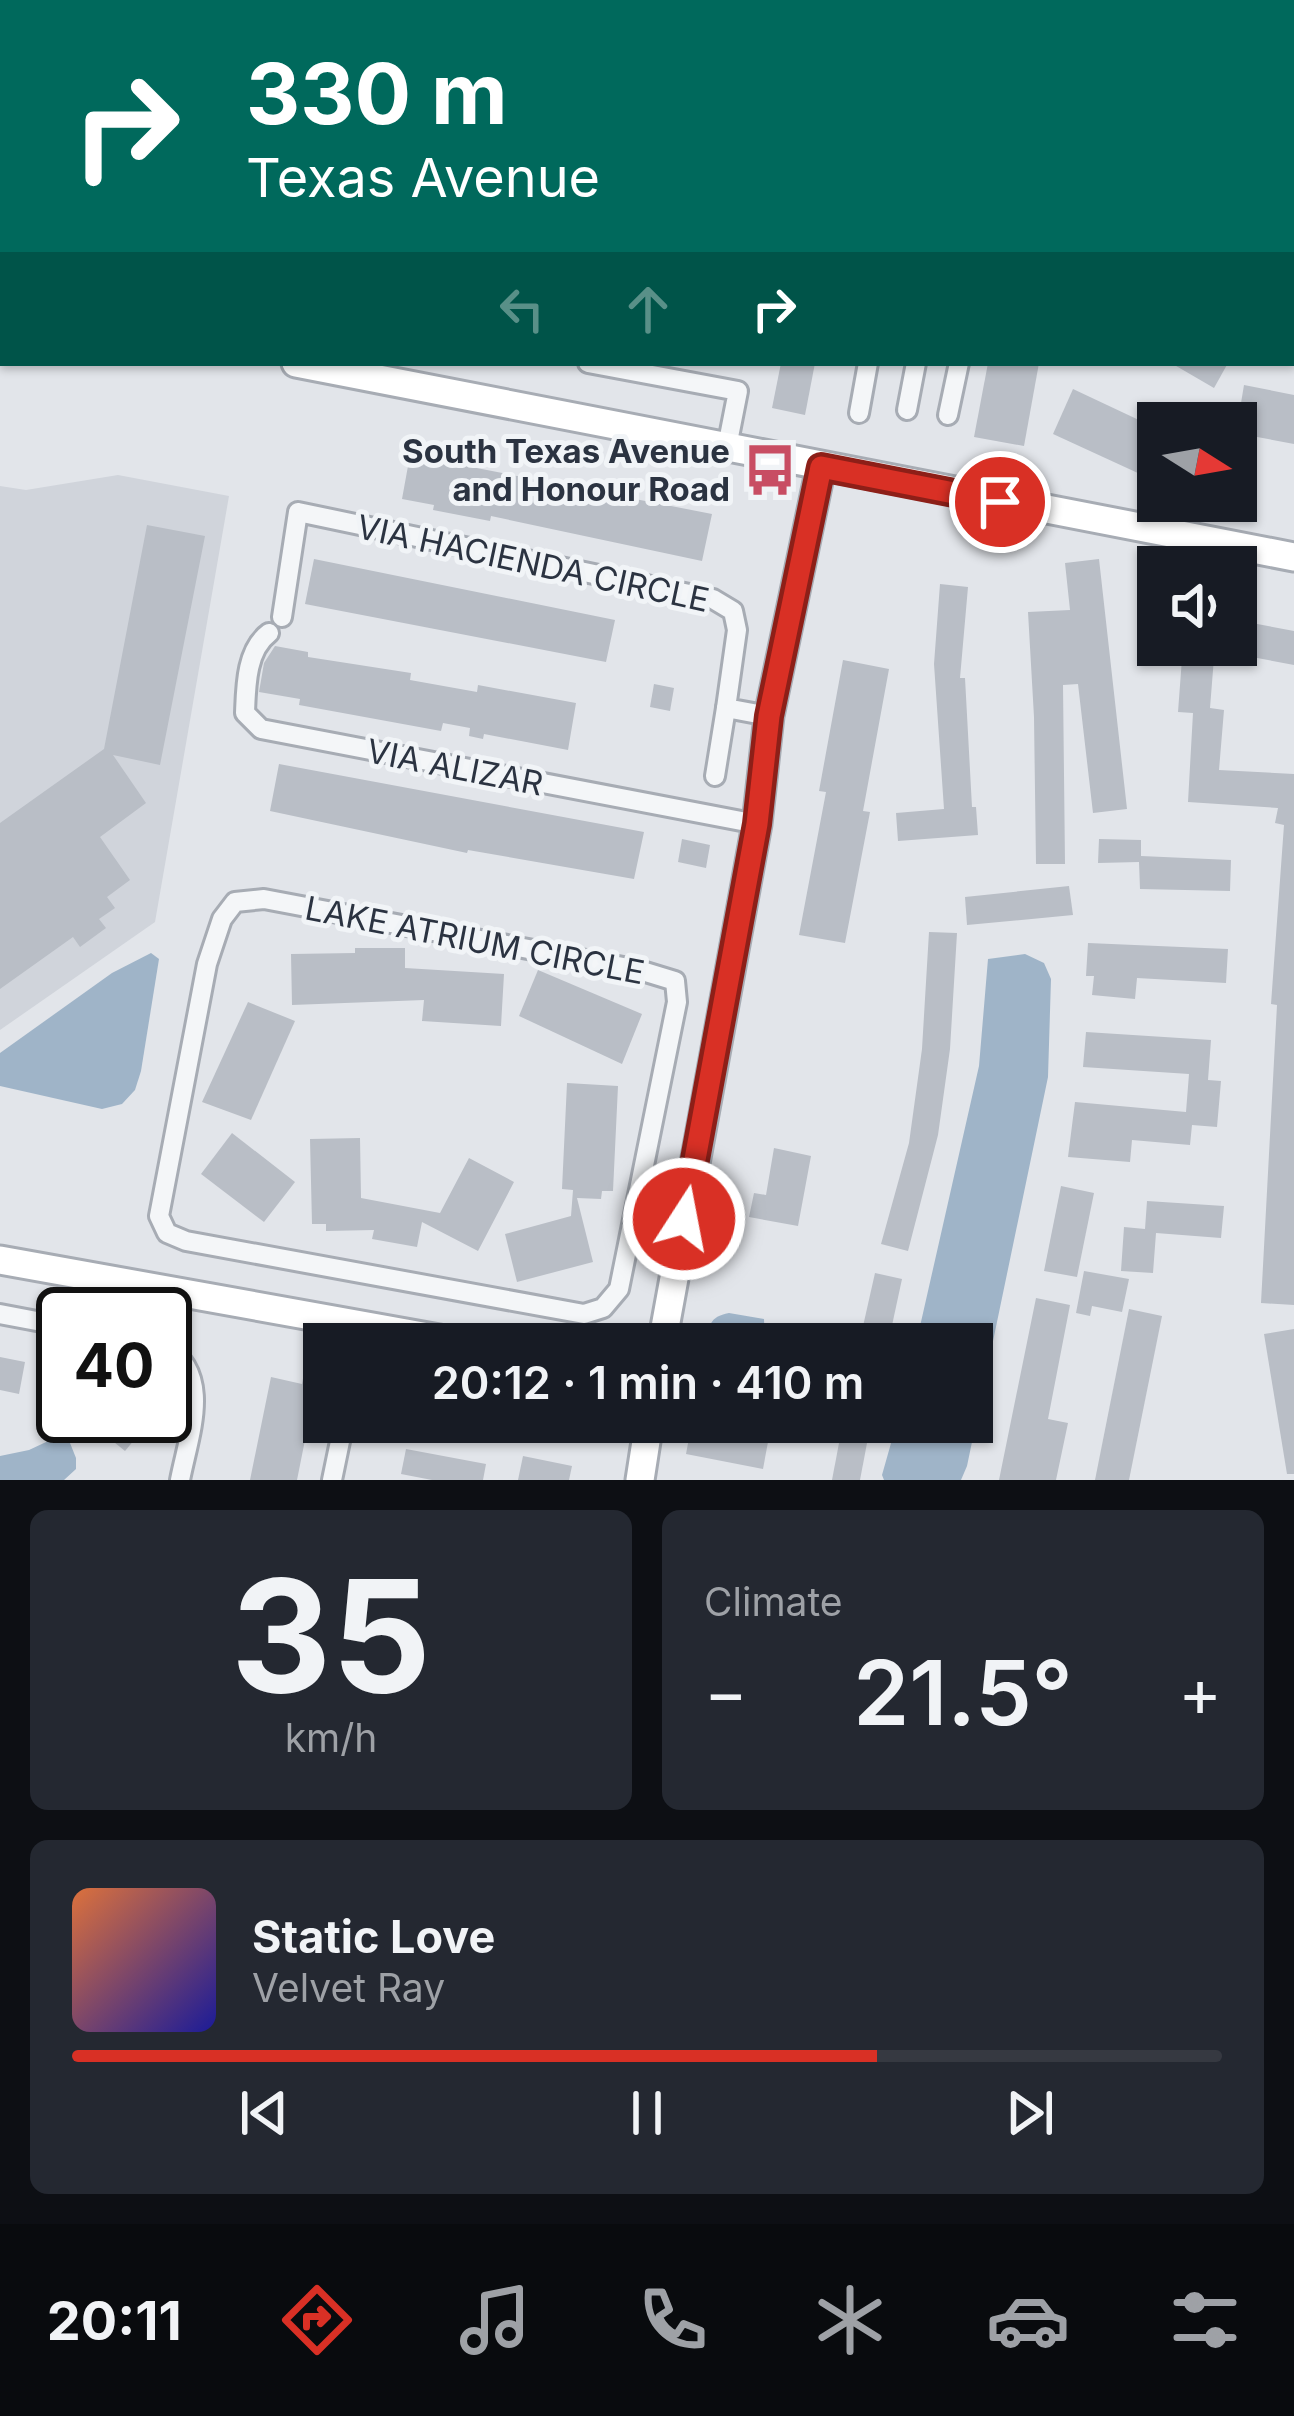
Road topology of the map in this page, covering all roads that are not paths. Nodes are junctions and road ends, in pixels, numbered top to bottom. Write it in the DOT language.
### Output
graph roads {
  1 [pos="311,366"];
  2 [pos="604,366"];
  3 [pos="868,366"];
  4 [pos="915,366"];
  5 [pos="957,366"];
  6 [pos="908,410"];
  7 [pos="860,413"];
  8 [pos="948,415"];
  9 [pos="727,447"];
  10 [pos="821,467"];
  11 [pos="1294,557"];
  12 [pos="275,625"];
  13 [pos="726,708"];
  14 [pos="769,716"];
  15 [pos="715,776"];
  16 [pos="757,824"];
  17 [pos="186,1241"];
  18 [pos="0,1260"];
  19 [pos="0,1314"];
  20 [pos="36,1321"];
  21 [pos="666,1323"];
  22 [pos="303,1327"];
  23 [pos="186,1443"];
  24 [pos="340,1443"];
  25 [pos="646,1443"];
  26 [pos="180,1480"];
  27 [pos="332,1480"];
  28 [pos="640,1480"];
  1 -- 9 [label="street"];
  2 -- 9 [label="street"];
  3 -- 7 [label="street"];
  4 -- 6 [label="street"];
  5 -- 8 [label="street"];
  9 -- 10 [label="street"];
  10 -- 11 [label="street"];
  10 -- 14 [label="street"];
  12 -- 13 [label="street, VIA HACIENDA CIRCLE"];
  12 -- 16 [label="street, VIA ALIZAR"];
  13 -- 14 [label="street"];
  13 -- 15 [label="street"];
  14 -- 16 [label="street"];
  16 -- 21 [label="street"];
  17 -- 17 [label="street, LAKE ATRIUM CIRCLE"];
  18 -- 22 [label="street"];
  19 -- 20 [label="street"];
  23 -- 26 [label="street"];
  24 -- 27 [label="street"];
  25 -- 28 [label="street"];
}
